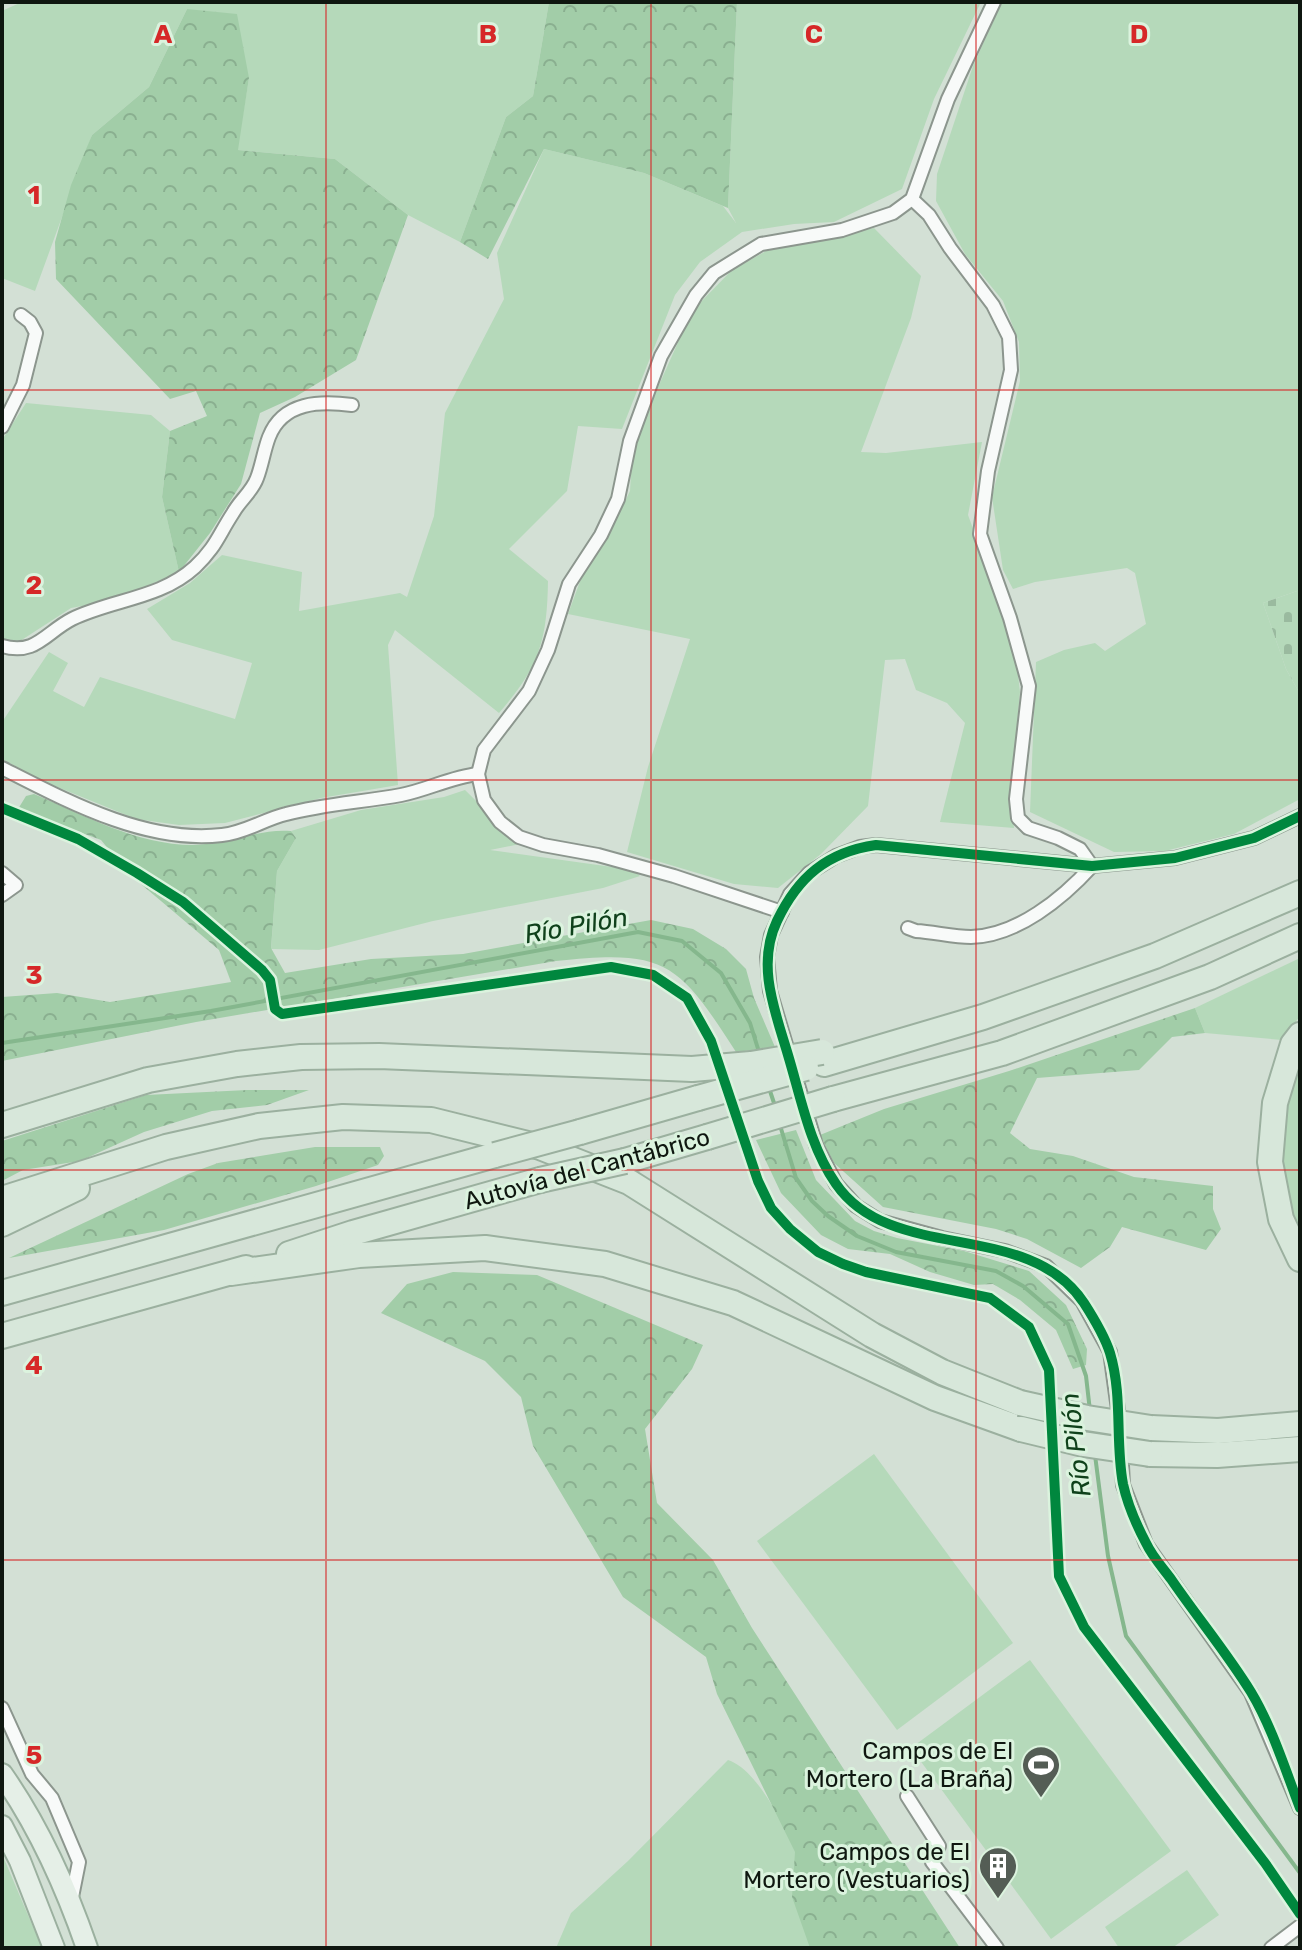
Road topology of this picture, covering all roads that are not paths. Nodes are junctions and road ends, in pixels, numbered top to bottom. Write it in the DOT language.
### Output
graph roads {
  1 [pos="994,2"];
  2 [pos="912,199"];
  3 [pos="21,315"];
  4 [pos="352,405"];
  5 [pos="2,427"];
  6 [pos="2,646"];
  7 [pos="2,768"];
  8 [pos="478,774"];
  9 [pos="1300,816"];
  10 [pos="1092,866"];
  11 [pos="2,873"];
  12 [pos="1300,893"];
  13 [pos="2,895"];
  14 [pos="782,912"];
  15 [pos="908,928"];
  16 [pos="1300,936"];
  17 [pos="1300,1035"];
  18 [pos="823,1058"];
  19 [pos="2,1125"];
  20 [pos="166,1147"];
  21 [pos="2,1199"];
  22 [pos="2,1224"];
  23 [pos="1300,1259"];
  24 [pos="231,1273"];
  25 [pos="2,1293"];
  26 [pos="2,1336"];
  27 [pos="1300,1424"];
  28 [pos="1300,1449"];
  29 [pos="2,1708"];
  30 [pos="2,1774"];
  31 [pos="907,1796"];
  32 [pos="1300,1808"];
  33 [pos="2,1826"];
  34 [pos="71,1902"];
  35 [pos="1300,1926"];
  36 [pos="54,1948"];
  37 [pos="87,1948"];
  38 [pos="997,1948"];
  39 [pos="1271,1948"];
  1 -- 2 [label="street"];
  2 -- 8 [label="street"];
  2 -- 10 [label="street"];
  3 -- 5 [label="street"];
  4 -- 6 [label="street"];
  7 -- 8 [label="street"];
  8 -- 14 [label="street"];
  9 -- 10 [label="street"];
  10 -- 14 [label="street"];
  10 -- 15 [label="street"];
  11 -- 13 [label="street"];
  12 -- 18 [label="highway, Autovía del Cantábrico"];
  14 -- 32 [label="street"];
  16 -- 24 [label="highway, Autovía del Cantábrico, bridge"];
  17 -- 23 [label="highway"];
  18 -- 19 [label="highway, bridge"];
  18 -- 25 [label="highway, Autovía del Cantábrico, bridge"];
  20 -- 21 [label="highway"];
  20 -- 22 [label="highway"];
  20 -- 27 [label="highway, bridge"];
  24 -- 26 [label="highway, Autovía del Cantábrico"];
  24 -- 28 [label="highway, bridge"];
  29 -- 34 [label="street"];
  30 -- 34 [label="main road"];
  31 -- 38 [label="street"];
  33 -- 36 [label="main road"];
  34 -- 37 [label="main road"];
  35 -- 39 [label="street"];
}
